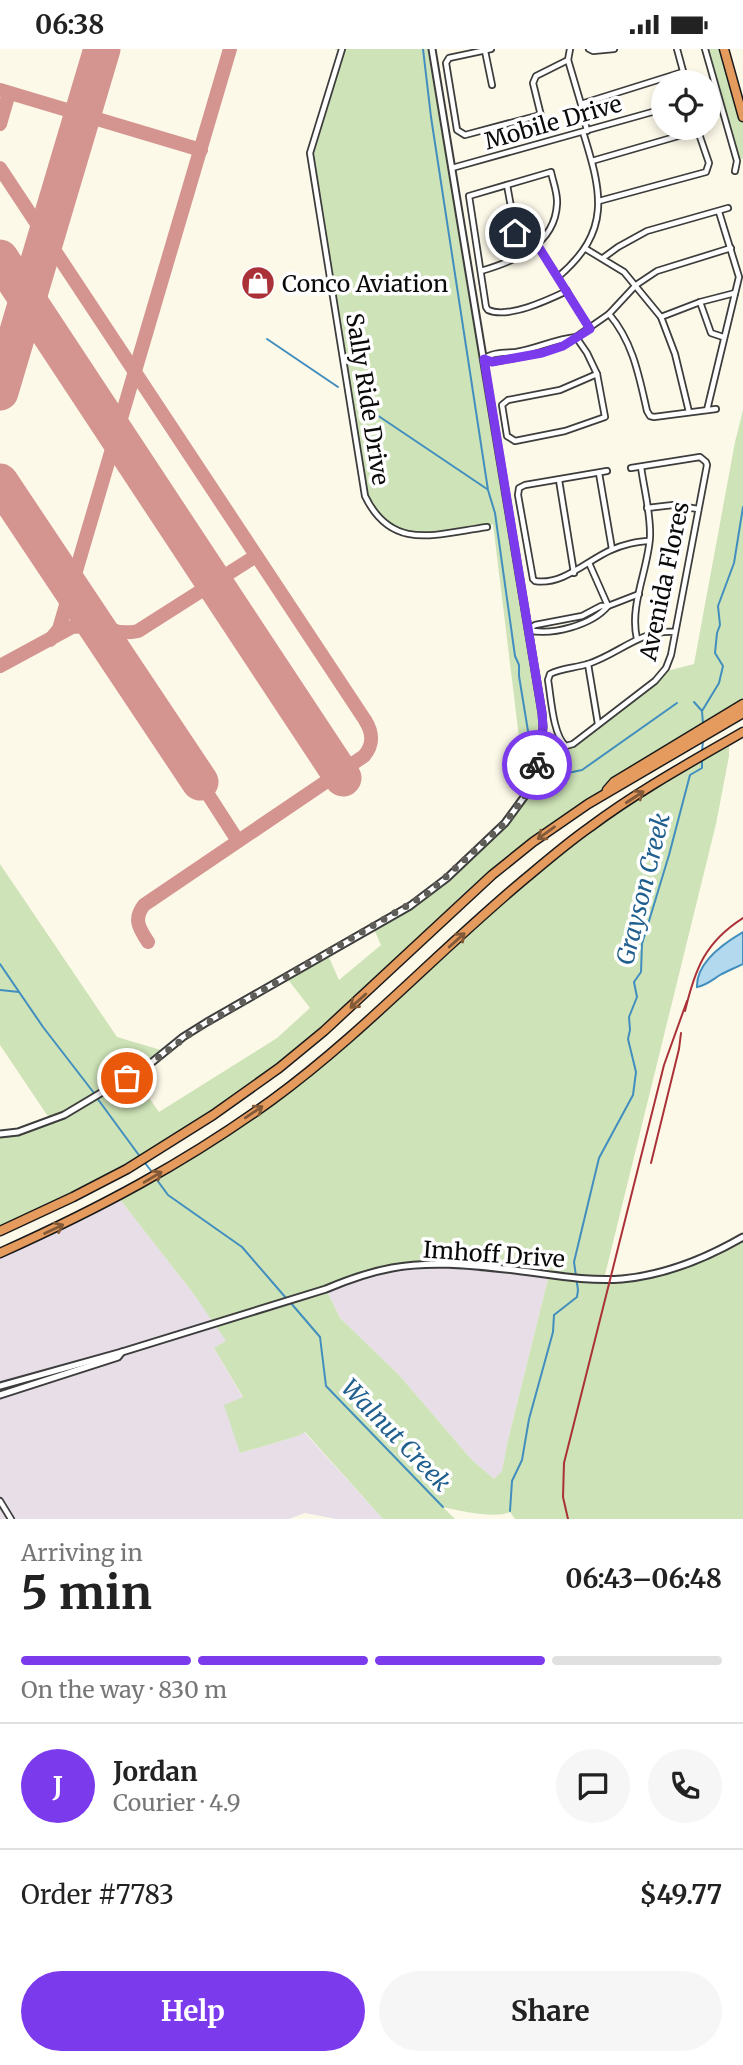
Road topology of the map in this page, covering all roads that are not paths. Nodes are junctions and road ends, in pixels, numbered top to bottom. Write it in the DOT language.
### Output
graph roads {
  1 [pos="334,49"];
  2 [pos="432,49"];
  3 [pos="570,49"];
  4 [pos="589,49"];
  5 [pos="614,49"];
  6 [pos="677,49"];
  7 [pos="705,49"];
  8 [pos="724,49"];
  9 [pos="341,50"];
  10 [pos="488,50"];
  11 [pos="568,60"];
  12 [pos="682,70"];
  13 [pos="711,70"];
  14 [pos="651,82"];
  15 [pos="492,85"];
  16 [pos="581,104"];
  17 [pos="721,104"];
  18 [pos="651,112"];
  19 [pos="540,115"];
  20 [pos="743,117"];
  21 [pos="585,131"];
  22 [pos="545,132"];
  23 [pos="667,140"];
  24 [pos="701,140"];
  25 [pos="592,162"];
  26 [pos="452,168"];
  27 [pos="735,171"];
  28 [pos="507,185"];
  29 [pos="599,201"];
  30 [pos="728,208"];
  31 [pos="719,212"];
  32 [pos="538,246"];
  33 [pos="586,249"];
  34 [pos="731,249"];
  35 [pos="520,256"];
  36 [pos="603,258"];
  37 [pos="481,271"];
  38 [pos="558,277"];
  39 [pos="636,285"];
  40 [pos="567,291"];
  41 [pos="735,293"];
  42 [pos="700,302"];
  43 [pos="609,314"];
  44 [pos="661,317"];
  45 [pos="590,329"];
  46 [pos="576,337"];
  47 [pos="723,337"];
  48 [pos="484,359"];
  49 [pos="597,374"];
  50 [pos="716,409"];
  51 [pos="708,410"];
  52 [pos="689,412"];
  53 [pos="641,467"];
  54 [pos="631,468"];
  55 [pos="607,471"];
  56 [pos="599,473"];
  57 [pos="558,480"];
  58 [pos="647,508"];
  59 [pos="698,509"];
  60 [pos="487,527"];
  61 [pos="649,541"];
  62 [pos="612,549"];
  63 [pos="589,563"];
  64 [pos="574,573"];
  65 [pos="639,594"];
  66 [pos="608,605"];
  67 [pos="528,630"];
  68 [pos="675,632"];
  69 [pos="637,639"];
  70 [pos="588,664"];
  71 [pos="739,711"];
  72 [pos="598,724"];
  73 [pos="743,732"];
  74 [pos="743,738"];
  75 [pos="731,741"];
  76 [pos="0,1134"];
  77 [pos="0,1231"];
  78 [pos="743,1237"];
  79 [pos="0,1253"];
  80 [pos="122,1352"];
  81 [pos="0,1386"];
  82 [pos="0,1395"];
  83 [pos="0,1501"];
  84 [pos="11,1519"];
  1 -- 9 [label="street"];
  2 -- 26 [label="street"];
  3 -- 11 [label="street"];
  4 -- 5 [label="street"];
  6 -- 12 [label="street"];
  7 -- 13 [label="street"];
  8 -- 20 [label="highway"];
  9 -- 60 [label="street, Sally Ride Drive"];
  10 -- 15 [label="street"];
  10 -- 19 [label="street"];
  11 -- 16 [label="street"];
  11 -- 19 [label="street"];
  14 -- 16 [label="street"];
  16 -- 21 [label="street"];
  17 -- 27 [label="street"];
  18 -- 21 [label="street, Mobile Drive"];
  19 -- 22 [label="street"];
  21 -- 25 [label="street"];
  21 -- 26 [label="street, Mobile Drive"];
  23 -- 25 [label="street"];
  24 -- 29 [label="street"];
  25 -- 29 [label="street"];
  26 -- 48 [label="street"];
  28 -- 32 [label="street"];
  28 -- 35 [label="street"];
  28 -- 37 [label="street"];
  29 -- 33 [label="street"];
  30 -- 31 [label="street"];
  31 -- 34 [label="street"];
  31 -- 36 [label="street"];
  32 -- 35 [label="street"];
  32 -- 38 [label="street"];
  33 -- 36 [label="street"];
  33 -- 38 [label="street"];
  34 -- 39 [label="street"];
  34 -- 41 [label="street"];
  35 -- 37 [label="street"];
  36 -- 39 [label="street"];
  37 -- 40 [label="street"];
  38 -- 40 [label="street"];
  39 -- 43 [label="street"];
  39 -- 44 [label="street"];
  40 -- 45 [label="street"];
  41 -- 42 [label="street"];
  41 -- 47 [label="street"];
  42 -- 44 [label="street"];
  42 -- 47 [label="street"];
  43 -- 45 [label="street"];
  43 -- 52 [label="street"];
  44 -- 52 [label="street"];
  45 -- 46 [label="street"];
  46 -- 48 [label="street"];
  46 -- 49 [label="street"];
  47 -- 51 [label="street"];
  48 -- 67 [label="street"];
  49 -- 49 [label="street"];
  50 -- 51 [label="street"];
  51 -- 52 [label="street"];
  53 -- 54 [label="street"];
  53 -- 58 [label="street"];
  53 -- 59 [label="street, Avenida Flores"];
  55 -- 56 [label="street"];
  56 -- 57 [label="street"];
  56 -- 62 [label="street"];
  57 -- 64 [label="street"];
  57 -- 64 [label="street"];
  58 -- 59 [label="street"];
  58 -- 61 [label="street"];
  59 -- 68 [label="street, Avenida Flores"];
  61 -- 62 [label="street"];
  61 -- 65 [label="street"];
  62 -- 63 [label="street"];
  63 -- 64 [label="street"];
  63 -- 66 [label="street"];
  65 -- 66 [label="street"];
  65 -- 69 [label="street"];
  66 -- 67 [label="street"];
  67 -- 76 [label="street"];
  68 -- 69 [label="street"];
  68 -- 72 [label="street, Avenida Flores"];
  69 -- 70 [label="street"];
  70 -- 72 [label="street"];
  70 -- 72 [label="street, Avenida Flores"];
  71 -- 77 [label="highway, one-way"];
  73 -- 75 [label="highway"];
  74 -- 75 [label="highway"];
  79 -- 75 [label="highway, one-way"];
  78 -- 80 [label="street, Imhoff Drive"];
  80 -- 81 [label="street, Imhoff Drive"];
  80 -- 82 [label="street, Imhoff Drive"];
  83 -- 84 [label="street"];
}
